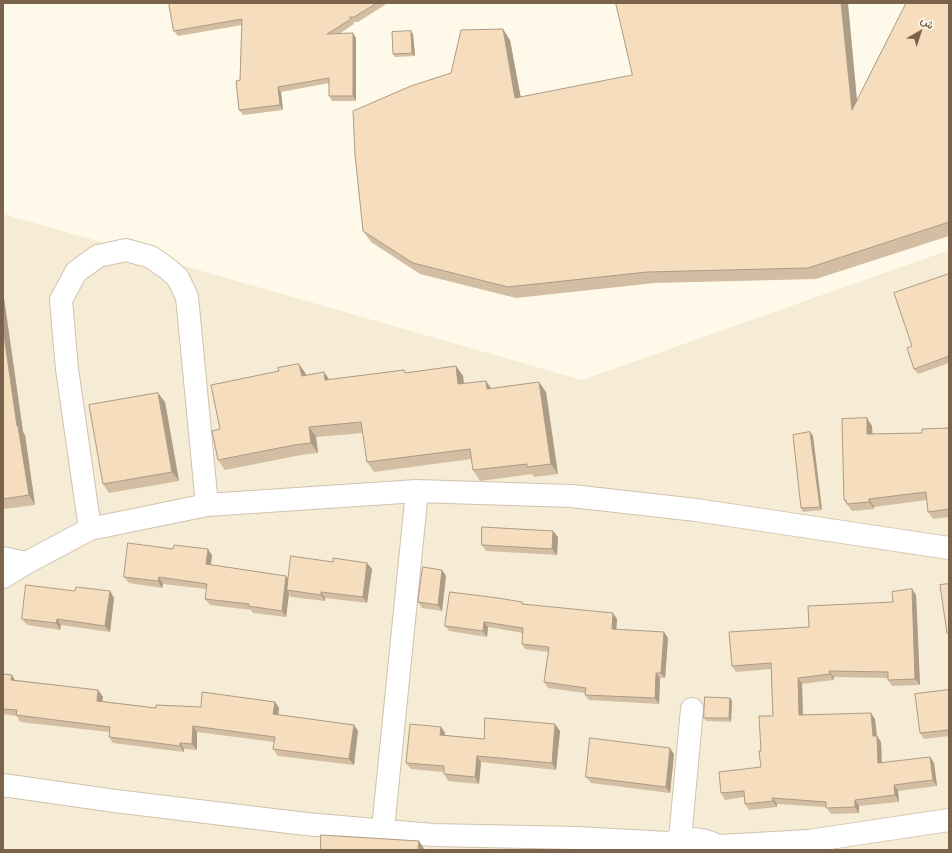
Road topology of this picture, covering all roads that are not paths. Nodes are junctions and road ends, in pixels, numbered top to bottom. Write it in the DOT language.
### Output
graph roads {
  1 [pos="417,491"];
  2 [pos="207,505"];
  3 [pos="90,529"];
  4 [pos="949,548"];
  5 [pos="3,558"];
  6 [pos="26,563"];
  7 [pos="3,577"];
  8 [pos="692,709"];
  9 [pos="3,785"];
  10 [pos="949,820"];
  11 [pos="383,829"];
  12 [pos="668,844"];
  13 [pos="722,848"];
  1 -- 2 [label="street"];
  1 -- 4 [label="street"];
  1 -- 11 [label="street"];
  2 -- 3 [label="street"];
  2 -- 3 [label="street"];
  3 -- 6 [label="street"];
  5 -- 6 [label="street"];
  6 -- 7 [label="street"];
  8 -- 12 [label="street"];
  9 -- 11 [label="street"];
  10 -- 13 [label="street"];
  11 -- 12 [label="street"];
  12 -- 13 [label="street"];
}
